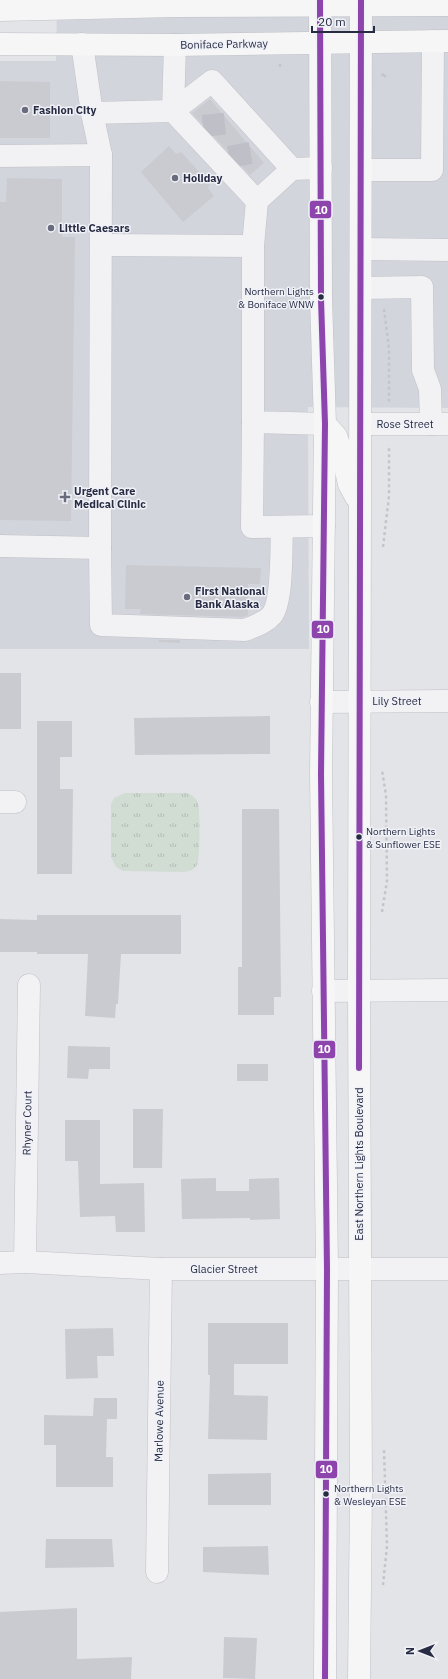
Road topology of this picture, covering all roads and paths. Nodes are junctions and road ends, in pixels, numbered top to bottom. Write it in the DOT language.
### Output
graph roads {
  1 [pos="417,2"];
  2 [pos="175,3"];
  3 [pos="320,3"];
  4 [pos="361,3"];
  5 [pos="86,4"];
  6 [pos="23,5"];
  7 [pos="448,5"];
  8 [pos="0,10"];
  9 [pos="440,41"];
  10 [pos="361,42"];
  11 [pos="320,43"];
  12 [pos="0,44"];
  13 [pos="82,44"];
  14 [pos="175,45"];
  15 [pos="173,111"];
  16 [pos="92,113"];
  17 [pos="101,155"];
  18 [pos="0,156"];
  19 [pos="321,168"];
  20 [pos="292,169"];
  21 [pos="361,170"];
  22 [pos="257,202"];
  23 [pos="101,245"];
  24 [pos="253,246"];
  25 [pos="361,249"];
  26 [pos="448,250"];
  27 [pos="361,288"];
  28 [pos="253,422"];
  29 [pos="325,424"];
  30 [pos="361,424"];
  31 [pos="439,424"];
  32 [pos="361,508"];
  33 [pos="282,526"];
  34 [pos="324,526"];
  35 [pos="0,546"];
  36 [pos="100,548"];
  37 [pos="448,701"];
  38 [pos="321,702"];
  39 [pos="360,702"];
  40 [pos="381,766"];
  41 [pos="381,917"];
  42 [pos="29,985"];
  43 [pos="448,990"];
  44 [pos="323,991"];
  45 [pos="360,991"];
  46 [pos="25,1262"];
  47 [pos="0,1263"];
  48 [pos="161,1269"];
  49 [pos="327,1269"];
  50 [pos="360,1269"];
  51 [pos="448,1269"];
  52 [pos="157,1572"];
  53 [pos="325,1679"];
  54 [pos="359,1679"];
  1 -- 4 [label="main road"];
  1 -- 7 [label="main road"];
  2 -- 3 [label="main road"];
  2 -- 5 [label="main road"];
  3 -- 4 [label="main road"];
  3 -- 11 [label="main road"];
  4 -- 10 [label="main road, East Northern Lights Boulevard"];
  5 -- 6 [label="main road"];
  6 -- 8 [label="main road"];
  9 -- 10 [label="main road, Boniface Parkway"];
  9 -- 21 [label="street"];
  10 -- 11 [label="main road, Boniface Parkway"];
  10 -- 21 [label="main road, East Northern Lights Boulevard"];
  11 -- 14 [label="main road, Boniface Parkway"];
  11 -- 19 [label="main road"];
  12 -- 13 [label="main road, Boniface Parkway"];
  13 -- 14 [label="main road, Boniface Parkway"];
  13 -- 16 [label="street"];
  14 -- 15 [label="street"];
  15 -- 16 [label="street"];
  15 -- 20 [label="street"];
  15 -- 22 [label="street"];
  16 -- 17 [label="street"];
  17 -- 18 [label="street"];
  17 -- 23 [label="street"];
  19 -- 20 [label="street"];
  19 -- 29 [label="main road"];
  20 -- 22 [label="street"];
  21 -- 25 [label="main road, East Northern Lights Boulevard"];
  22 -- 24 [label="street"];
  23 -- 24 [label="street"];
  23 -- 36 [label="street"];
  24 -- 28 [label="street"];
  25 -- 26 [label="street"];
  25 -- 27 [label="main road, East Northern Lights Boulevard"];
  27 -- 30 [label="main road, East Northern Lights Boulevard"];
  27 -- 31 [label="street"];
  28 -- 29 [label="street"];
  28 -- 33 [label="street"];
  29 -- 32 [label="main road"];
  29 -- 34 [label="main road"];
  30 -- 31 [label="street, Rose Street"];
  30 -- 32 [label="main road, East Northern Lights Boulevard"];
  32 -- 39 [label="main road, East Northern Lights Boulevard"];
  33 -- 34 [label="street"];
  33 -- 36 [label="street"];
  34 -- 38 [label="main road"];
  35 -- 36 [label="street"];
  37 -- 39 [label="street, Lily Street"];
  38 -- 39 [label="street, Lily Street"];
  38 -- 44 [label="main road"];
  39 -- 45 [label="main road, East Northern Lights Boulevard"];
  40 -- 41 [label="path"];
  42 -- 46 [label="street, Rhyner Court"];
  43 -- 45 [label="street"];
  44 -- 45 [label="street"];
  44 -- 49 [label="main road"];
  45 -- 50 [label="main road, East Northern Lights Boulevard"];
  46 -- 47 [label="street, Glacier Street"];
  46 -- 48 [label="street, Glacier Street"];
  48 -- 49 [label="street, Glacier Street"];
  48 -- 52 [label="street, Marlowe Avenue"];
  49 -- 50 [label="street, Glacier Street"];
  49 -- 53 [label="main road"];
  50 -- 51 [label="street, Glacier Street"];
  50 -- 54 [label="main road, East Northern Lights Boulevard"];
}
